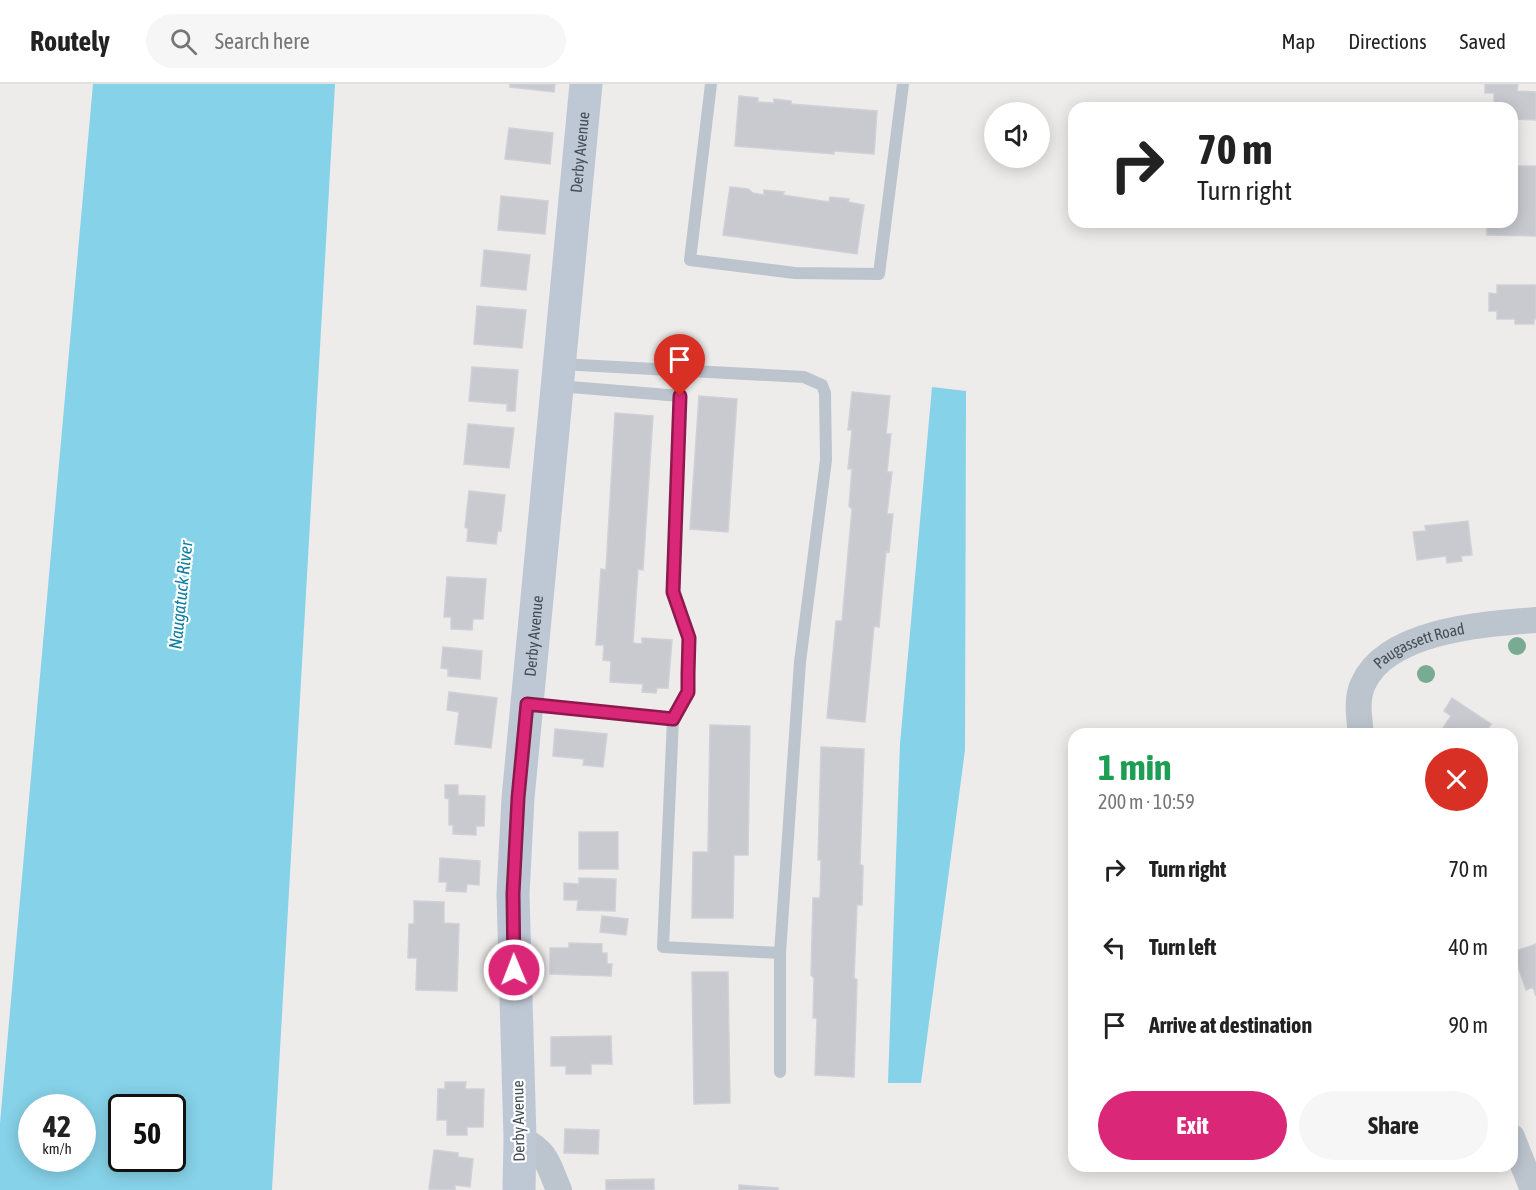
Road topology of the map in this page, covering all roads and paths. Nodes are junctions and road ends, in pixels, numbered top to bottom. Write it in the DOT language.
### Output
graph roads {
  1 [pos="586,84"];
  2 [pos="711,84"];
  3 [pos="903,84"];
  4 [pos="558,375"];
  5 [pos="1536,620"];
  6 [pos="527,704"];
  7 [pos="673,719"];
  8 [pos="1360,728"];
  9 [pos="780,953"];
  10 [pos="780,1072"];
  11 [pos="520,1138"];
  12 [pos="1518,1152"];
  13 [pos="519,1190"];
  14 [pos="559,1190"];
  15 [pos="1533,1190"];
  1 -- 4 [label="main road, Derby Avenue"];
  2 -- 3 [label="lane"];
  4 -- 6 [label="main road, Derby Avenue"];
  4 -- 7 [label="lane"];
  4 -- 9 [label="lane"];
  5 -- 8 [label="street, Paugassett Road"];
  6 -- 7 [label="lane"];
  6 -- 11 [label="main road, Derby Avenue"];
  7 -- 9 [label="lane"];
  9 -- 10 [label="lane"];
  11 -- 13 [label="main road, Derby Avenue"];
  11 -- 14 [label="street"];
  12 -- 15 [label="street"];
}
